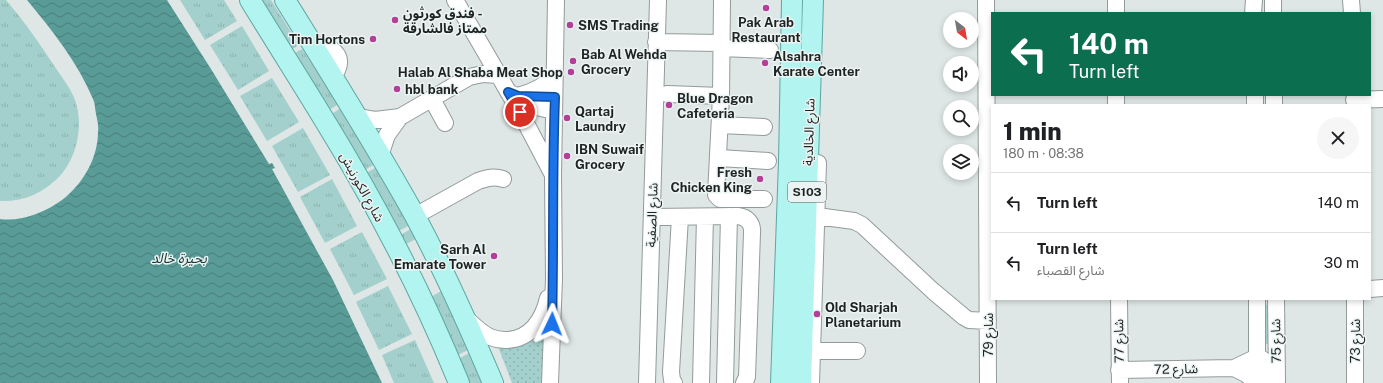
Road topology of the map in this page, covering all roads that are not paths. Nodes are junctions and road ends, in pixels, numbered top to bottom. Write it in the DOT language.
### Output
graph roads {
  1 [pos="250,0"];
  2 [pos="275,0"];
  3 [pos="285,0"];
  4 [pos="455,0"];
  5 [pos="556,0"];
  6 [pos="658,0"];
  7 [pos="722,0"];
  8 [pos="792,0"];
  9 [pos="813,0"];
  10 [pos="822,0"];
  11 [pos="986,0"];
  12 [pos="1116,0"];
  13 [pos="1254,0"];
  14 [pos="1273,0"];
  15 [pos="1351,0"];
  16 [pos="1116,12"];
  17 [pos="1254,12"];
  18 [pos="1273,12"];
  19 [pos="1352,12"];
  20 [pos="301,26"];
  21 [pos="656,42"];
  22 [pos="721,45"];
  23 [pos="483,50"];
  24 [pos="770,50"];
  25 [pos="498,75"];
  26 [pos="555,76"];
  27 [pos="469,77"];
  28 [pos="513,94"];
  29 [pos="667,94"];
  30 [pos="721,96"];
  31 [pos="432,99"];
  32 [pos="1383,99"];
  33 [pos="1354,100"];
  34 [pos="554,104"];
  35 [pos="357,117"];
  36 [pos="400,117"];
  37 [pos="445,123"];
  38 [pos="720,125"];
  39 [pos="764,127"];
  40 [pos="380,156"];
  41 [pos="719,158"];
  42 [pos="768,161"];
  43 [pos="553,175"];
  44 [pos="503,179"];
  45 [pos="990,194"];
  46 [pos="764,199"];
  47 [pos="415,216"];
  48 [pos="729,216"];
  49 [pos="817,216"];
  50 [pos="652,217"];
  51 [pos="680,217"];
  52 [pos="705,217"];
  53 [pos="554,279"];
  54 [pos="809,281"];
  55 [pos="1371,288"];
  56 [pos="1383,288"];
  57 [pos="1119,300"];
  58 [pos="1257,300"];
  59 [pos="1276,300"];
  60 [pos="1355,300"];
  61 [pos="464,316"];
  62 [pos="988,321"];
  63 [pos="813,351"];
  64 [pos="857,351"];
  65 [pos="1257,357"];
  66 [pos="1234,368"];
  67 [pos="1119,376"];
  68 [pos="459,383"];
  69 [pos="493,383"];
  70 [pos="550,383"];
  71 [pos="647,383"];
  72 [pos="674,383"];
  73 [pos="701,383"];
  74 [pos="725,383"];
  75 [pos="744,383"];
  76 [pos="781,383"];
  77 [pos="801,383"];
  78 [pos="811,383"];
  79 [pos="988,383"];
  80 [pos="1257,383"];
  81 [pos="1268,383"];
  82 [pos="1277,383"];
  83 [pos="1355,383"];
  1 -- 68 [label="main road, شارع الكورنيش"];
  2 -- 20 [label="main road"];
  3 -- 20 [label="main road"];
  4 -- 23 [label="street"];
  5 -- 26 [label="street"];
  6 -- 21 [label="street, شارع الصفية"];
  7 -- 22 [label="street"];
  8 -- 76 [label="main road, شارع الخالدية / S103"];
  9 -- 54 [label="main road, شارع الخالدية / S103"];
  10 -- 49 [label="street"];
  11 -- 45 [label="street, شارع 79"];
  12 -- 16 [label="street"];
  13 -- 17 [label="street"];
  14 -- 18 [label="street"];
  15 -- 19 [label="street"];
  20 -- 35 [label="main road"];
  21 -- 22 [label="street"];
  21 -- 50 [label="street, شارع الصفية"];
  22 -- 24 [label="street"];
  22 -- 30 [label="street"];
  23 -- 25 [label="street"];
  23 -- 27 [label="street"];
  25 -- 27 [label="street"];
  25 -- 28 [label="street"];
  26 -- 28 [label="street"];
  26 -- 34 [label="street"];
  27 -- 31 [label="street"];
  28 -- 34 [label="street"];
  28 -- 43 [label="street"];
  29 -- 30 [label="street"];
  30 -- 38 [label="street"];
  31 -- 36 [label="street"];
  31 -- 37 [label="street"];
  32 -- 33 [label="street"];
  34 -- 43 [label="street"];
  35 -- 36 [label="street"];
  35 -- 40 [label="main road"];
  36 -- 40 [label="street"];
  38 -- 39 [label="street"];
  38 -- 41 [label="street"];
  40 -- 47 [label="main road"];
  41 -- 42 [label="street"];
  41 -- 46 [label="street"];
  43 -- 53 [label="street"];
  44 -- 47 [label="street"];
  45 -- 62 [label="street, شارع 79"];
  47 -- 61 [label="main road"];
  48 -- 52 [label="street"];
  48 -- 74 [label="street"];
  48 -- 75 [label="street"];
  49 -- 54 [label="street"];
  49 -- 62 [label="street"];
  50 -- 51 [label="street"];
  50 -- 71 [label="street, شارع الصفية"];
  51 -- 52 [label="street"];
  51 -- 72 [label="street"];
  52 -- 73 [label="street"];
  53 -- 61 [label="street"];
  53 -- 70 [label="street"];
  54 -- 63 [label="street"];
  54 -- 77 [label="main road, شارع الخالدية / S103"];
  55 -- 56 [label="street"];
  57 -- 67 [label="street, شارع 77"];
  58 -- 65 [label="street, شارع 75"];
  59 -- 82 [label="street, شارع 75"];
  60 -- 83 [label="street, شارع 73"];
  61 -- 69 [label="main road"];
  62 -- 79 [label="street, شارع 79"];
  63 -- 64 [label="street"];
  63 -- 78 [label="street"];
  65 -- 66 [label="street, شارع 72"];
  65 -- 80 [label="street, شارع 75"];
  65 -- 81 [label="street"];
  66 -- 67 [label="street, شارع 72"];
  66 -- 80 [label="street"];
}
